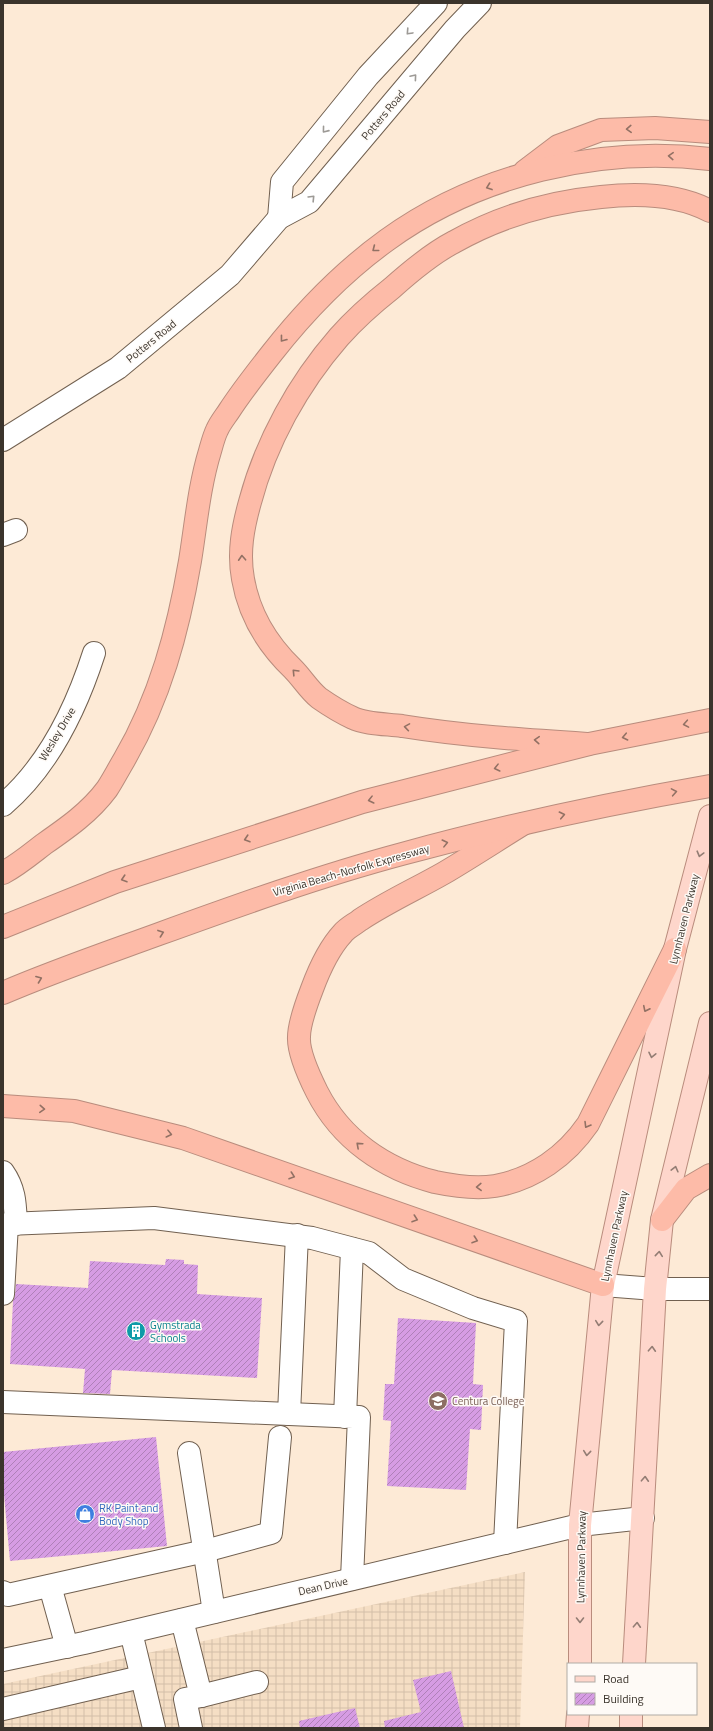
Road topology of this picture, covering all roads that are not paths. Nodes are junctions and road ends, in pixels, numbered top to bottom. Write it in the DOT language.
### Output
graph roads {
  1 [pos="436,3"];
  2 [pos="480,3"];
  3 [pos="710,132"];
  4 [pos="710,160"];
  5 [pos="520,176"];
  6 [pos="710,210"];
  7 [pos="280,218"];
  8 [pos="3,440"];
  9 [pos="94,653"];
  10 [pos="710,720"];
  11 [pos="590,744"];
  12 [pos="710,786"];
  13 [pos="3,805"];
  14 [pos="710,816"];
  15 [pos="523,824"];
  16 [pos="3,873"];
  17 [pos="3,927"];
  18 [pos="675,948"];
  19 [pos="3,993"];
  20 [pos="710,1023"];
  21 [pos="3,1106"];
  22 [pos="3,1172"];
  23 [pos="710,1175"];
  24 [pos="662,1220"];
  25 [pos="16,1224"];
  26 [pos="297,1235"];
  27 [pos="352,1249"];
  28 [pos="603,1284"];
  29 [pos="655,1289"];
  30 [pos="710,1289"];
  31 [pos="3,1294"];
  32 [pos="3,1402"];
  33 [pos="289,1414"];
  34 [pos="345,1416"];
  35 [pos="280,1437"];
  36 [pos="189,1453"];
  37 [pos="643,1518"];
  38 [pos="580,1525"];
  39 [pos="504,1543"];
  40 [pos="205,1551"];
  41 [pos="352,1579"];
  42 [pos="50,1586"];
  43 [pos="3,1592"];
  44 [pos="214,1612"];
  45 [pos="182,1620"];
  46 [pos="131,1632"];
  47 [pos="67,1647"];
  48 [pos="3,1660"];
  49 [pos="580,1663"];
  50 [pos="634,1663"];
  51 [pos="141,1677"];
  52 [pos="257,1682"];
  53 [pos="201,1696"];
  54 [pos="3,1709"];
  55 [pos="578,1715"];
  56 [pos="632,1715"];
  57 [pos="154,1728"];
  58 [pos="191,1728"];
  59 [pos="577,1728"];
  60 [pos="631,1728"];
  1 -- 7 [label="street, one-way"];
  7 -- 2 [label="street, Potters Road, one-way"];
  3 -- 5 [label="highway, one-way"];
  4 -- 5 [label="highway, one-way"];
  5 -- 16 [label="highway, one-way"];
  11 -- 6 [label="highway, one-way"];
  7 -- 8 [label="street, Potters Road"];
  9 -- 13 [label="street, Wesley Drive"];
  10 -- 11 [label="highway, one-way"];
  11 -- 17 [label="highway, one-way"];
  15 -- 12 [label="highway, Virginia Beach-Norfolk Expressway, one-way"];
  14 -- 18 [label="main road, Lynnhaven Parkway, one-way"];
  18 -- 15 [label="highway, one-way"];
  19 -- 15 [label="highway, Virginia Beach-Norfolk Expressway, one-way"];
  18 -- 28 [label="main road, Lynnhaven Parkway, one-way"];
  24 -- 20 [label="main road, one-way"];
  21 -- 28 [label="highway, one-way"];
  22 -- 25 [label="street"];
  23 -- 24 [label="highway"];
  29 -- 24 [label="main road, one-way"];
  25 -- 26 [label="street"];
  25 -- 31 [label="street"];
  26 -- 27 [label="street"];
  26 -- 33 [label="street"];
  27 -- 34 [label="street"];
  27 -- 39 [label="street"];
  28 -- 29 [label="street"];
  28 -- 38 [label="main road, Lynnhaven Parkway, one-way"];
  29 -- 30 [label="street"];
  37 -- 29 [label="main road, one-way"];
  32 -- 33 [label="street"];
  33 -- 34 [label="street"];
  34 -- 41 [label="street"];
  35 -- 40 [label="street"];
  36 -- 40 [label="street"];
  37 -- 38 [label="street, Dean Drive"];
  50 -- 37 [label="main road, one-way"];
  38 -- 39 [label="street, Dean Drive"];
  38 -- 49 [label="main road, Lynnhaven Parkway, one-way"];
  39 -- 41 [label="street, Dean Drive"];
  40 -- 42 [label="street"];
  40 -- 44 [label="street"];
  41 -- 44 [label="street, Dean Drive"];
  42 -- 43 [label="street"];
  42 -- 47 [label="street"];
  44 -- 45 [label="street, Dean Drive"];
  45 -- 46 [label="street, Dean Drive"];
  45 -- 53 [label="street"];
  46 -- 47 [label="street, Dean Drive"];
  46 -- 51 [label="street"];
  47 -- 48 [label="street, Dean Drive"];
  51 -- 54 [label="street"];
  51 -- 57 [label="street"];
  52 -- 53 [label="street"];
  53 -- 58 [label="street"];
  55 -- 59 [label="main road"];
  56 -- 60 [label="main road"];
}
